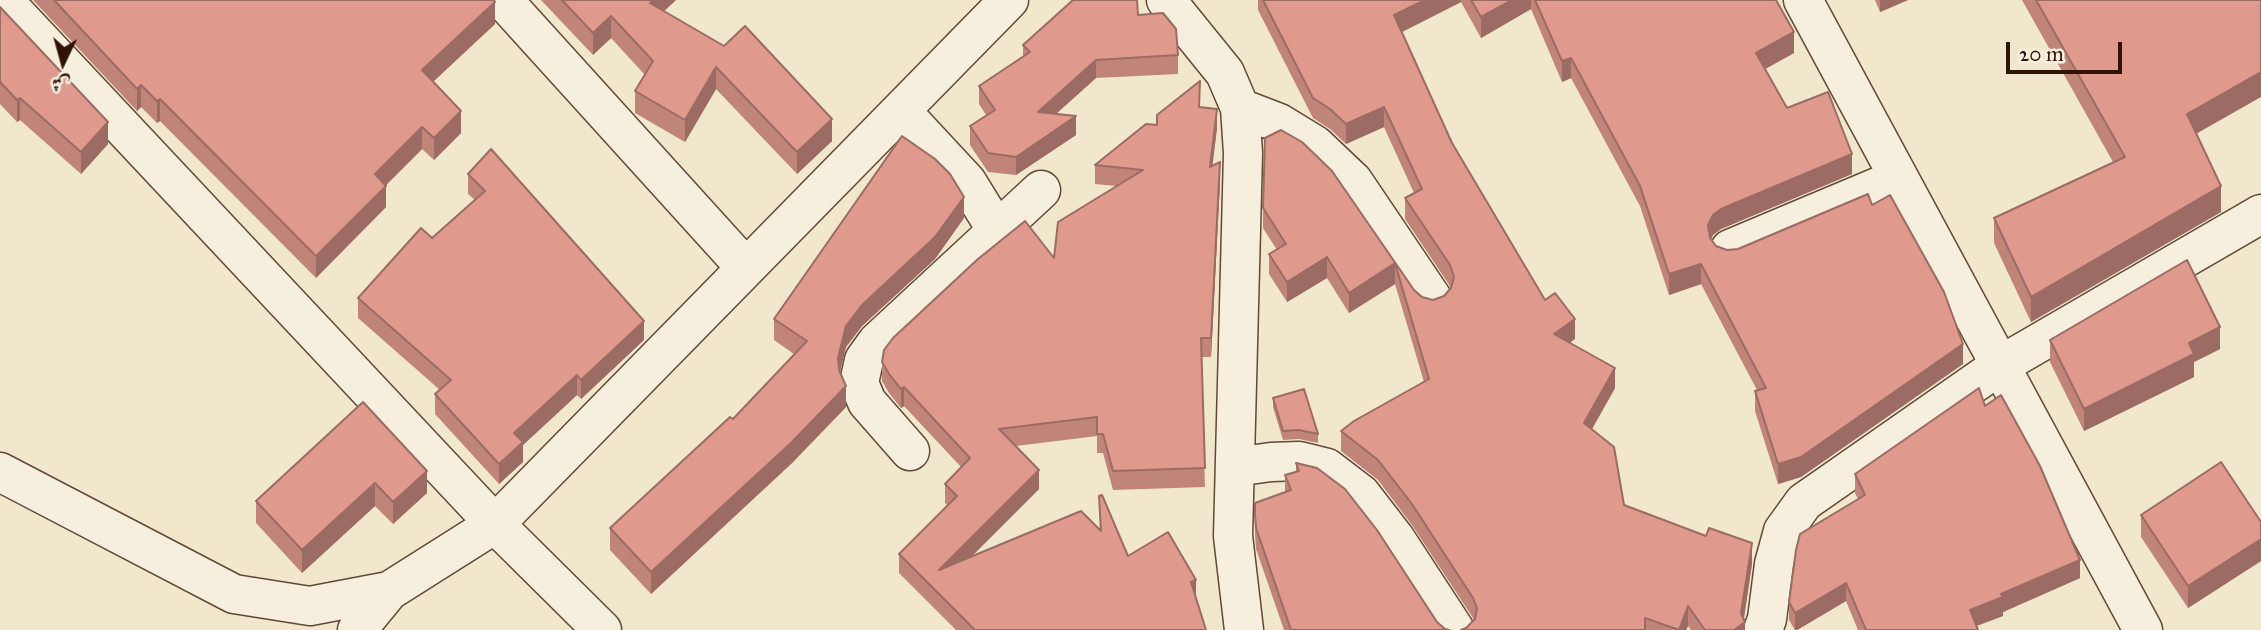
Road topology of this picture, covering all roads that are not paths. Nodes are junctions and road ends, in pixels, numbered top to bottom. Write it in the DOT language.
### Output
graph roads {
  1 [pos="2,0"];
  2 [pos="503,0"];
  3 [pos="1009,0"];
  4 [pos="1166,0"];
  5 [pos="1803,0"];
  6 [pos="1240,108"];
  7 [pos="901,111"];
  8 [pos="1899,178"];
  9 [pos="1041,190"];
  10 [pos="2261,214"];
  11 [pos="996,229"];
  12 [pos="1730,249"];
  13 [pos="746,268"];
  14 [pos="1432,298"];
  15 [pos="1999,366"];
  16 [pos="910,451"];
  17 [pos="1235,467"];
  18 [pos="0,472"];
  19 [pos="495,524"];
  20 [pos="389,591"];
  21 [pos="357,630"];
  22 [pos="601,630"];
  23 [pos="1244,630"];
  24 [pos="1455,630"];
  25 [pos="1763,630"];
  26 [pos="2143,630"];
  1 -- 19 [label="street"];
  2 -- 13 [label="street"];
  3 -- 7 [label="street"];
  4 -- 6 [label="street"];
  5 -- 8 [label="street"];
  6 -- 14 [label="street"];
  6 -- 17 [label="street"];
  7 -- 11 [label="street"];
  7 -- 13 [label="street"];
  8 -- 12 [label="street"];
  8 -- 15 [label="street"];
  9 -- 11 [label="street"];
  10 -- 15 [label="street"];
  11 -- 16 [label="street"];
  13 -- 19 [label="street"];
  15 -- 25 [label="street"];
  15 -- 26 [label="street"];
  17 -- 23 [label="street"];
  17 -- 24 [label="street"];
  18 -- 20 [label="street"];
  19 -- 20 [label="street"];
  19 -- 22 [label="street"];
  20 -- 21 [label="street"];
}
